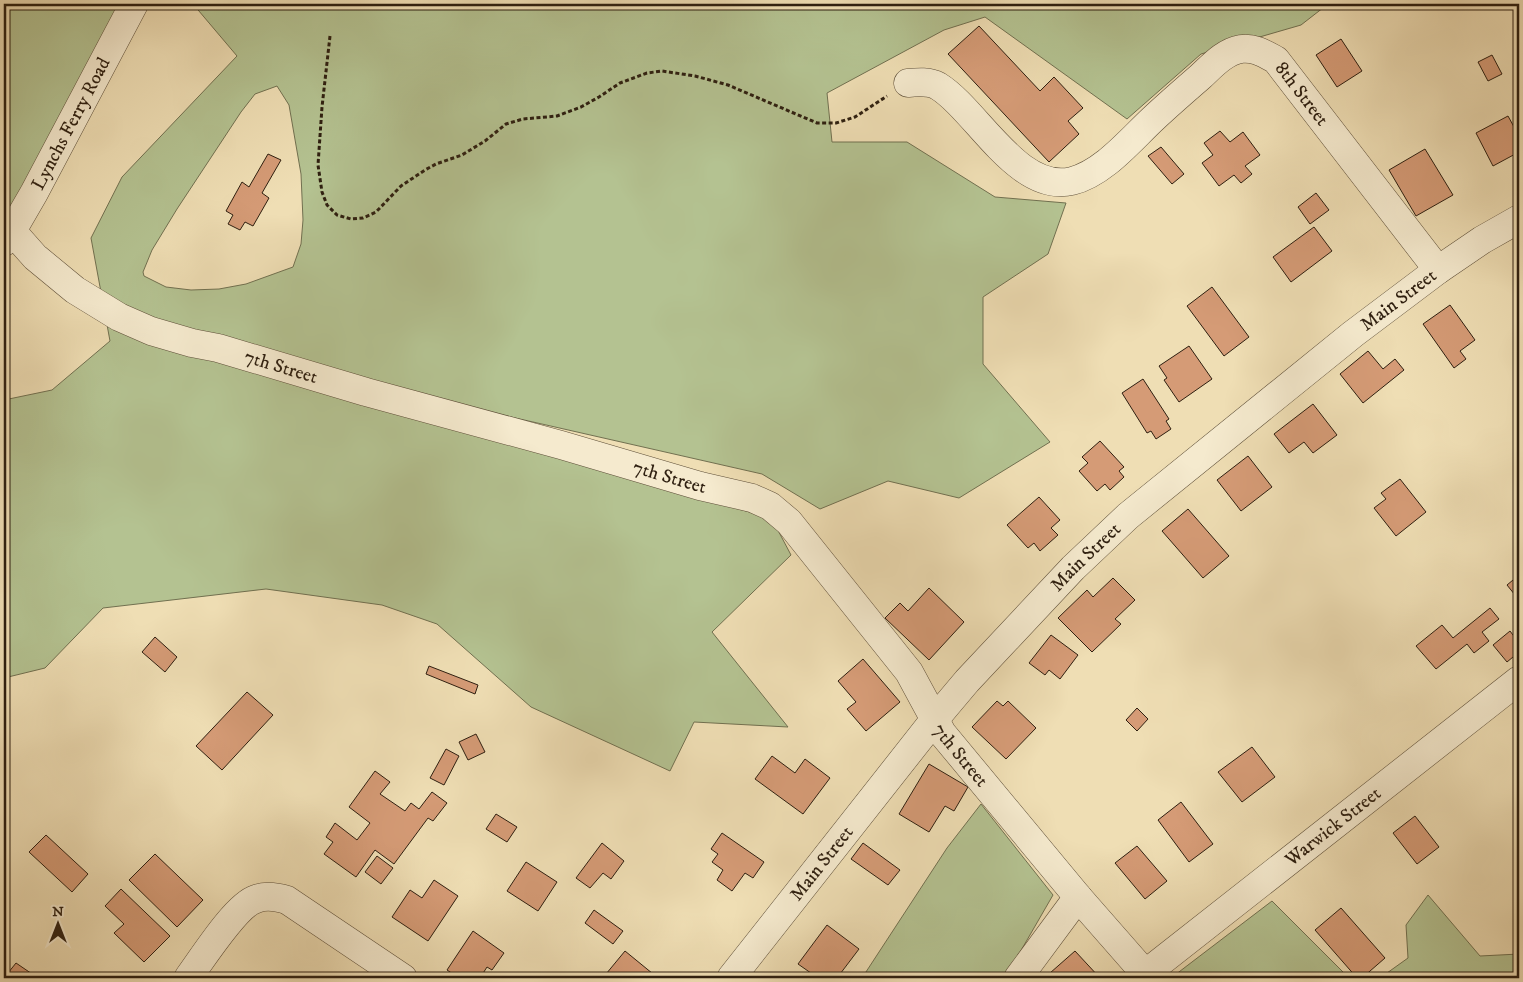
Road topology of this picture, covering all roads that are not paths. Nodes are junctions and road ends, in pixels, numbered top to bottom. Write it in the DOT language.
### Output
graph roads {
  1 [pos="134,4"];
  2 [pos="908,83"];
  3 [pos="1519,219"];
  4 [pos="8,236"];
  5 [pos="1438,270"];
  6 [pos="1519,680"];
  7 [pos="935,719"];
  8 [pos="1078,897"];
  9 [pos="1147,976"];
  10 [pos="188,978"];
  11 [pos="403,978"];
  12 [pos="731,978"];
  13 [pos="1018,978"];
  1 -- 4 [label="street, Lynchs Ferry Road"];
  2 -- 5 [label="street, 8th Street"];
  3 -- 5 [label="street, Main Street"];
  4 -- 7 [label="street, 7th Street"];
  5 -- 7 [label="street, Main Street"];
  6 -- 9 [label="street, Warwick Street"];
  7 -- 8 [label="street, 7th Street"];
  7 -- 12 [label="street, Main Street"];
  8 -- 9 [label="street, 7th Street"];
  8 -- 13 [label="street"];
  10 -- 11 [label="street"];
}
